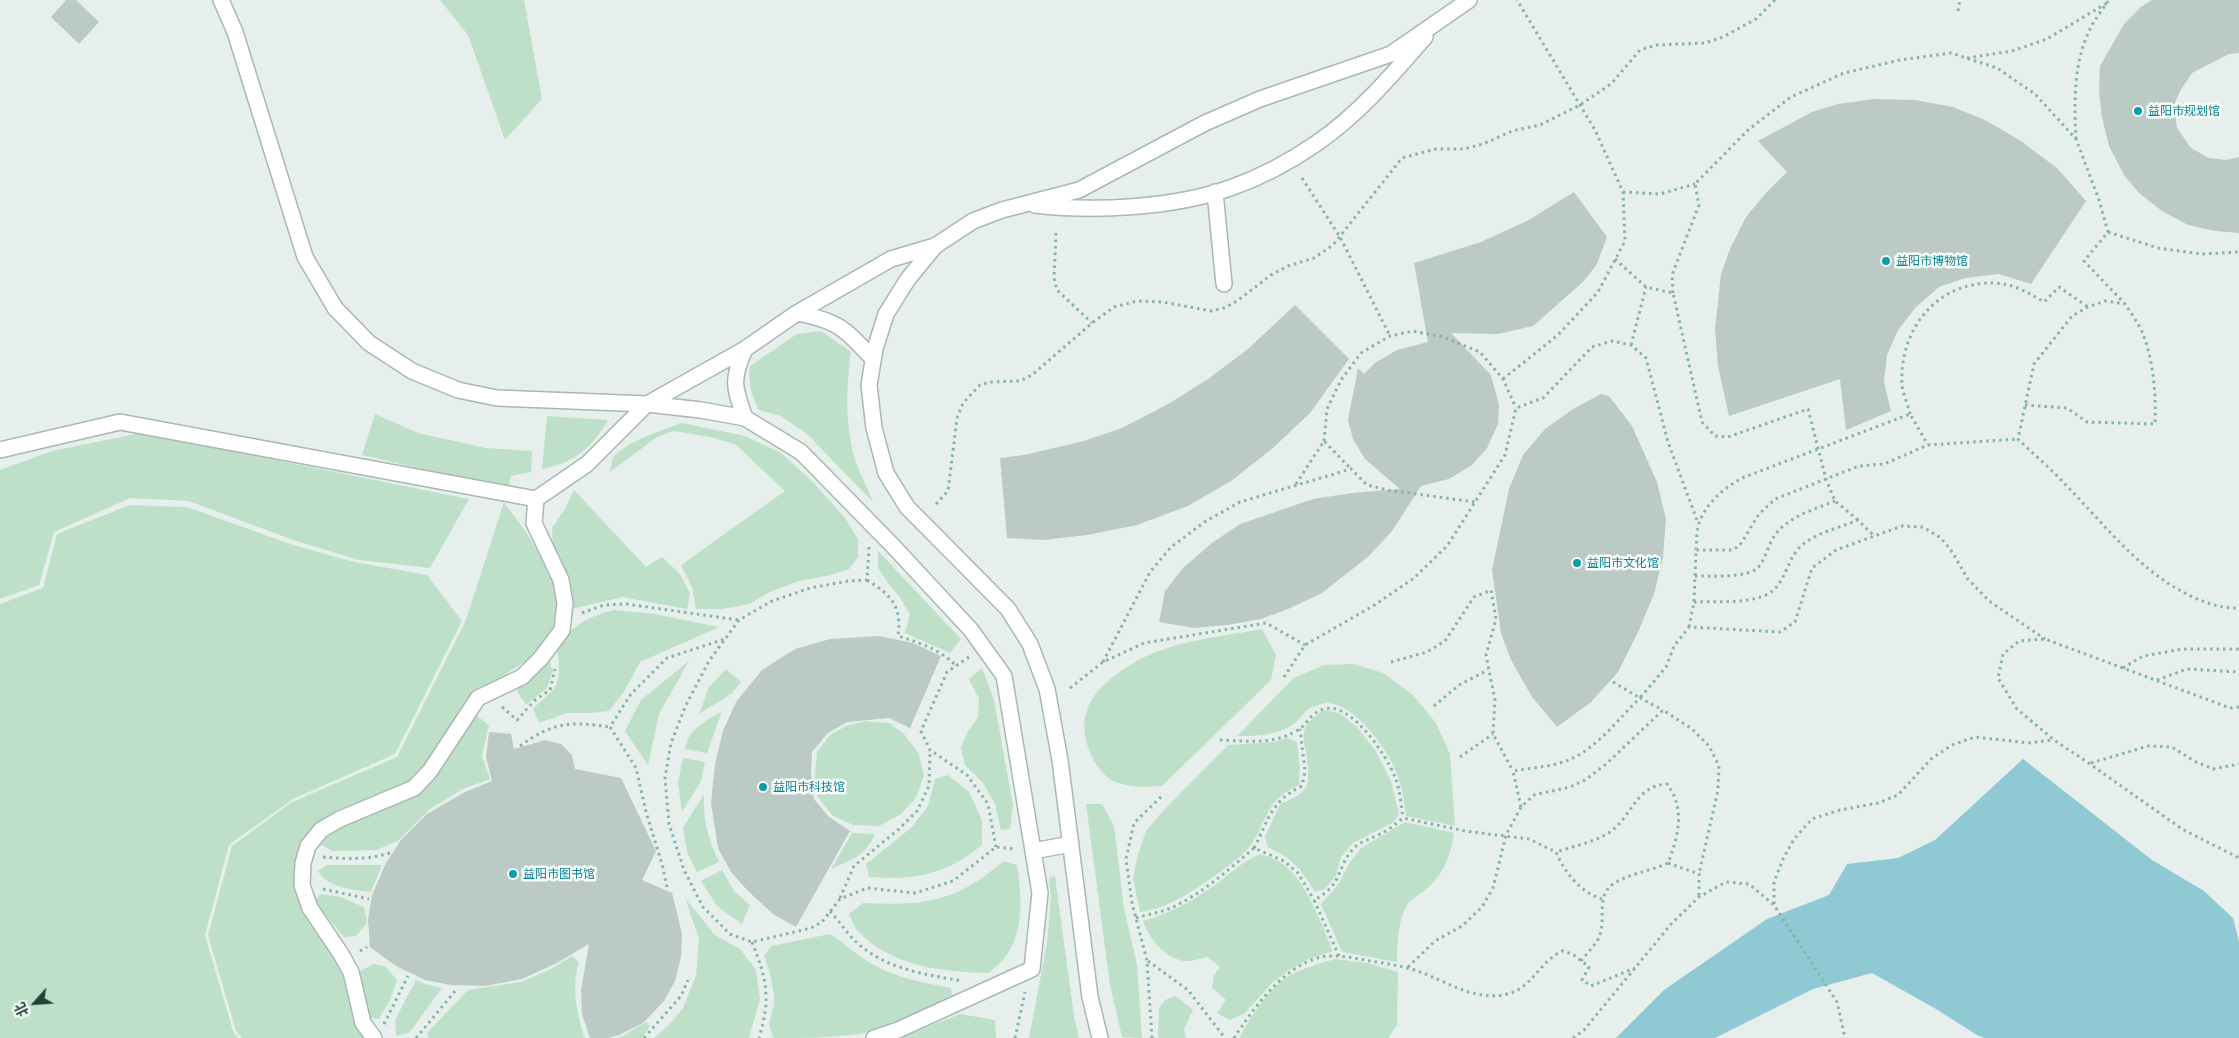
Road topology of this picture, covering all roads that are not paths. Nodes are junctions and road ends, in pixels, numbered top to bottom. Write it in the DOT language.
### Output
graph roads {
  1 [pos="221,0"];
  2 [pos="1469,0"];
  3 [pos="1437,23"];
  4 [pos="1215,192"];
  5 [pos="1028,204"];
  6 [pos="935,246"];
  7 [pos="1224,284"];
  8 [pos="797,313"];
  9 [pos="745,349"];
  10 [pos="873,359"];
  11 [pos="648,404"];
  12 [pos="744,418"];
  13 [pos="0,450"];
  14 [pos="536,499"];
  15 [pos="1071,844"];
  16 [pos="1033,851"];
  17 [pos="378,1034"];
  18 [pos="874,1038"];
  19 [pos="1100,1038"];
  1 -- 11 [label="street"];
  2 -- 3 [label="street"];
  3 -- 4 [label="street"];
  3 -- 5 [label="street"];
  4 -- 5 [label="street"];
  4 -- 7 [label="street"];
  5 -- 6 [label="street"];
  6 -- 8 [label="street"];
  6 -- 10 [label="street"];
  8 -- 9 [label="street"];
  8 -- 10 [label="street"];
  9 -- 11 [label="street"];
  9 -- 12 [label="street"];
  10 -- 15 [label="street"];
  11 -- 12 [label="street"];
  11 -- 14 [label="street"];
  12 -- 16 [label="street"];
  13 -- 14 [label="street"];
  14 -- 17 [label="street"];
  15 -- 16 [label="street"];
  15 -- 19 [label="street"];
  16 -- 18 [label="street"];
}
